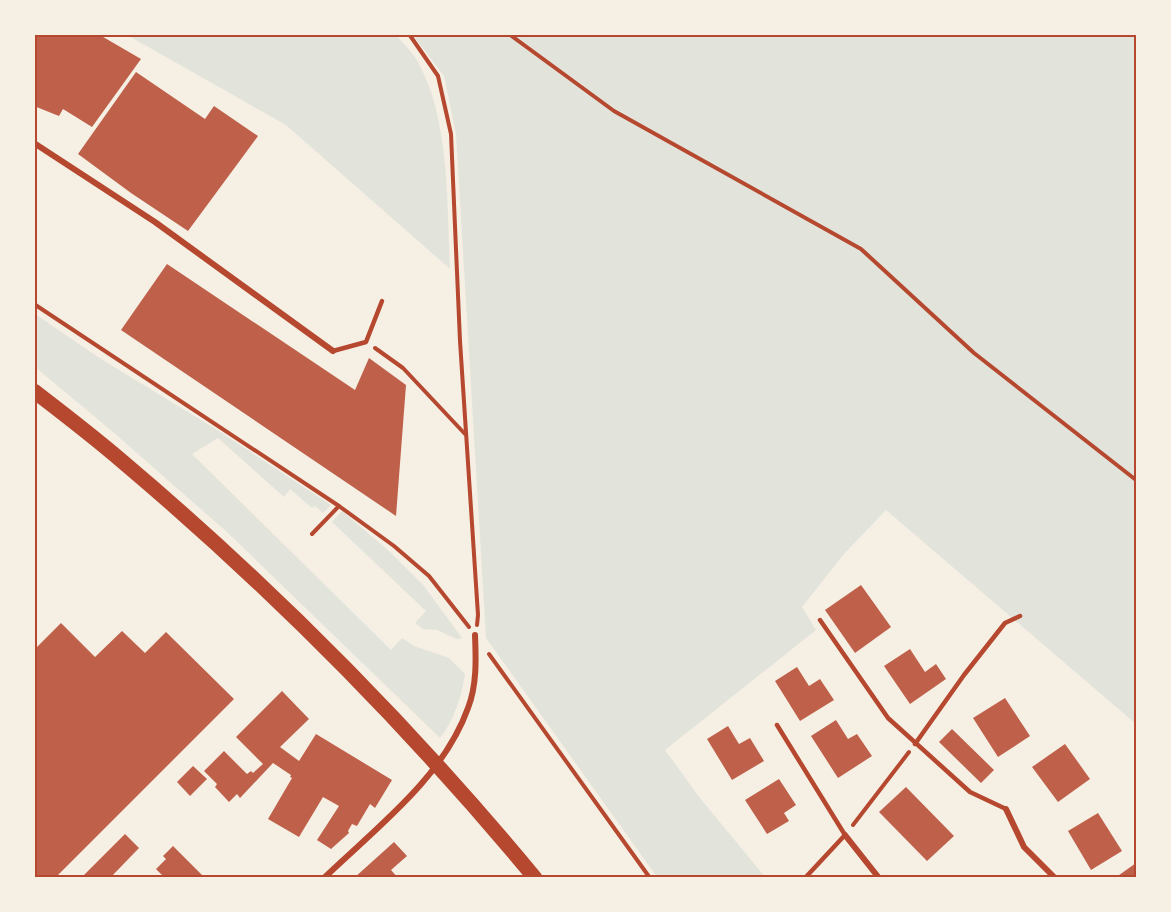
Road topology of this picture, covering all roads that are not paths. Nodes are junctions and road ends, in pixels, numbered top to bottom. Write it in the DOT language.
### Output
graph roads {
  1 [pos="34,143"];
  2 [pos="382,301"];
  3 [pos="333,351"];
  4 [pos="34,391"];
  5 [pos="1020,616"];
  6 [pos="820,620"];
  7 [pos="475,635"];
  8 [pos="777,725"];
  9 [pos="915,744"];
  10 [pos="1006,809"];
  11 [pos="845,835"];
  12 [pos="324,878"];
  13 [pos="535,878"];
  14 [pos="805,878"];
  15 [pos="879,878"];
  16 [pos="1055,878"];
  1 -- 3 [label="street"];
  2 -- 3 [label="lane"];
  4 -- 13 [label="main road"];
  5 -- 9 [label="lane"];
  6 -- 9 [label="lane"];
  7 -- 12 [label="street"];
  8 -- 11 [label="lane"];
  9 -- 10 [label="lane"];
  10 -- 16 [label="street"];
  11 -- 14 [label="lane"];
  11 -- 15 [label="street"];
}
